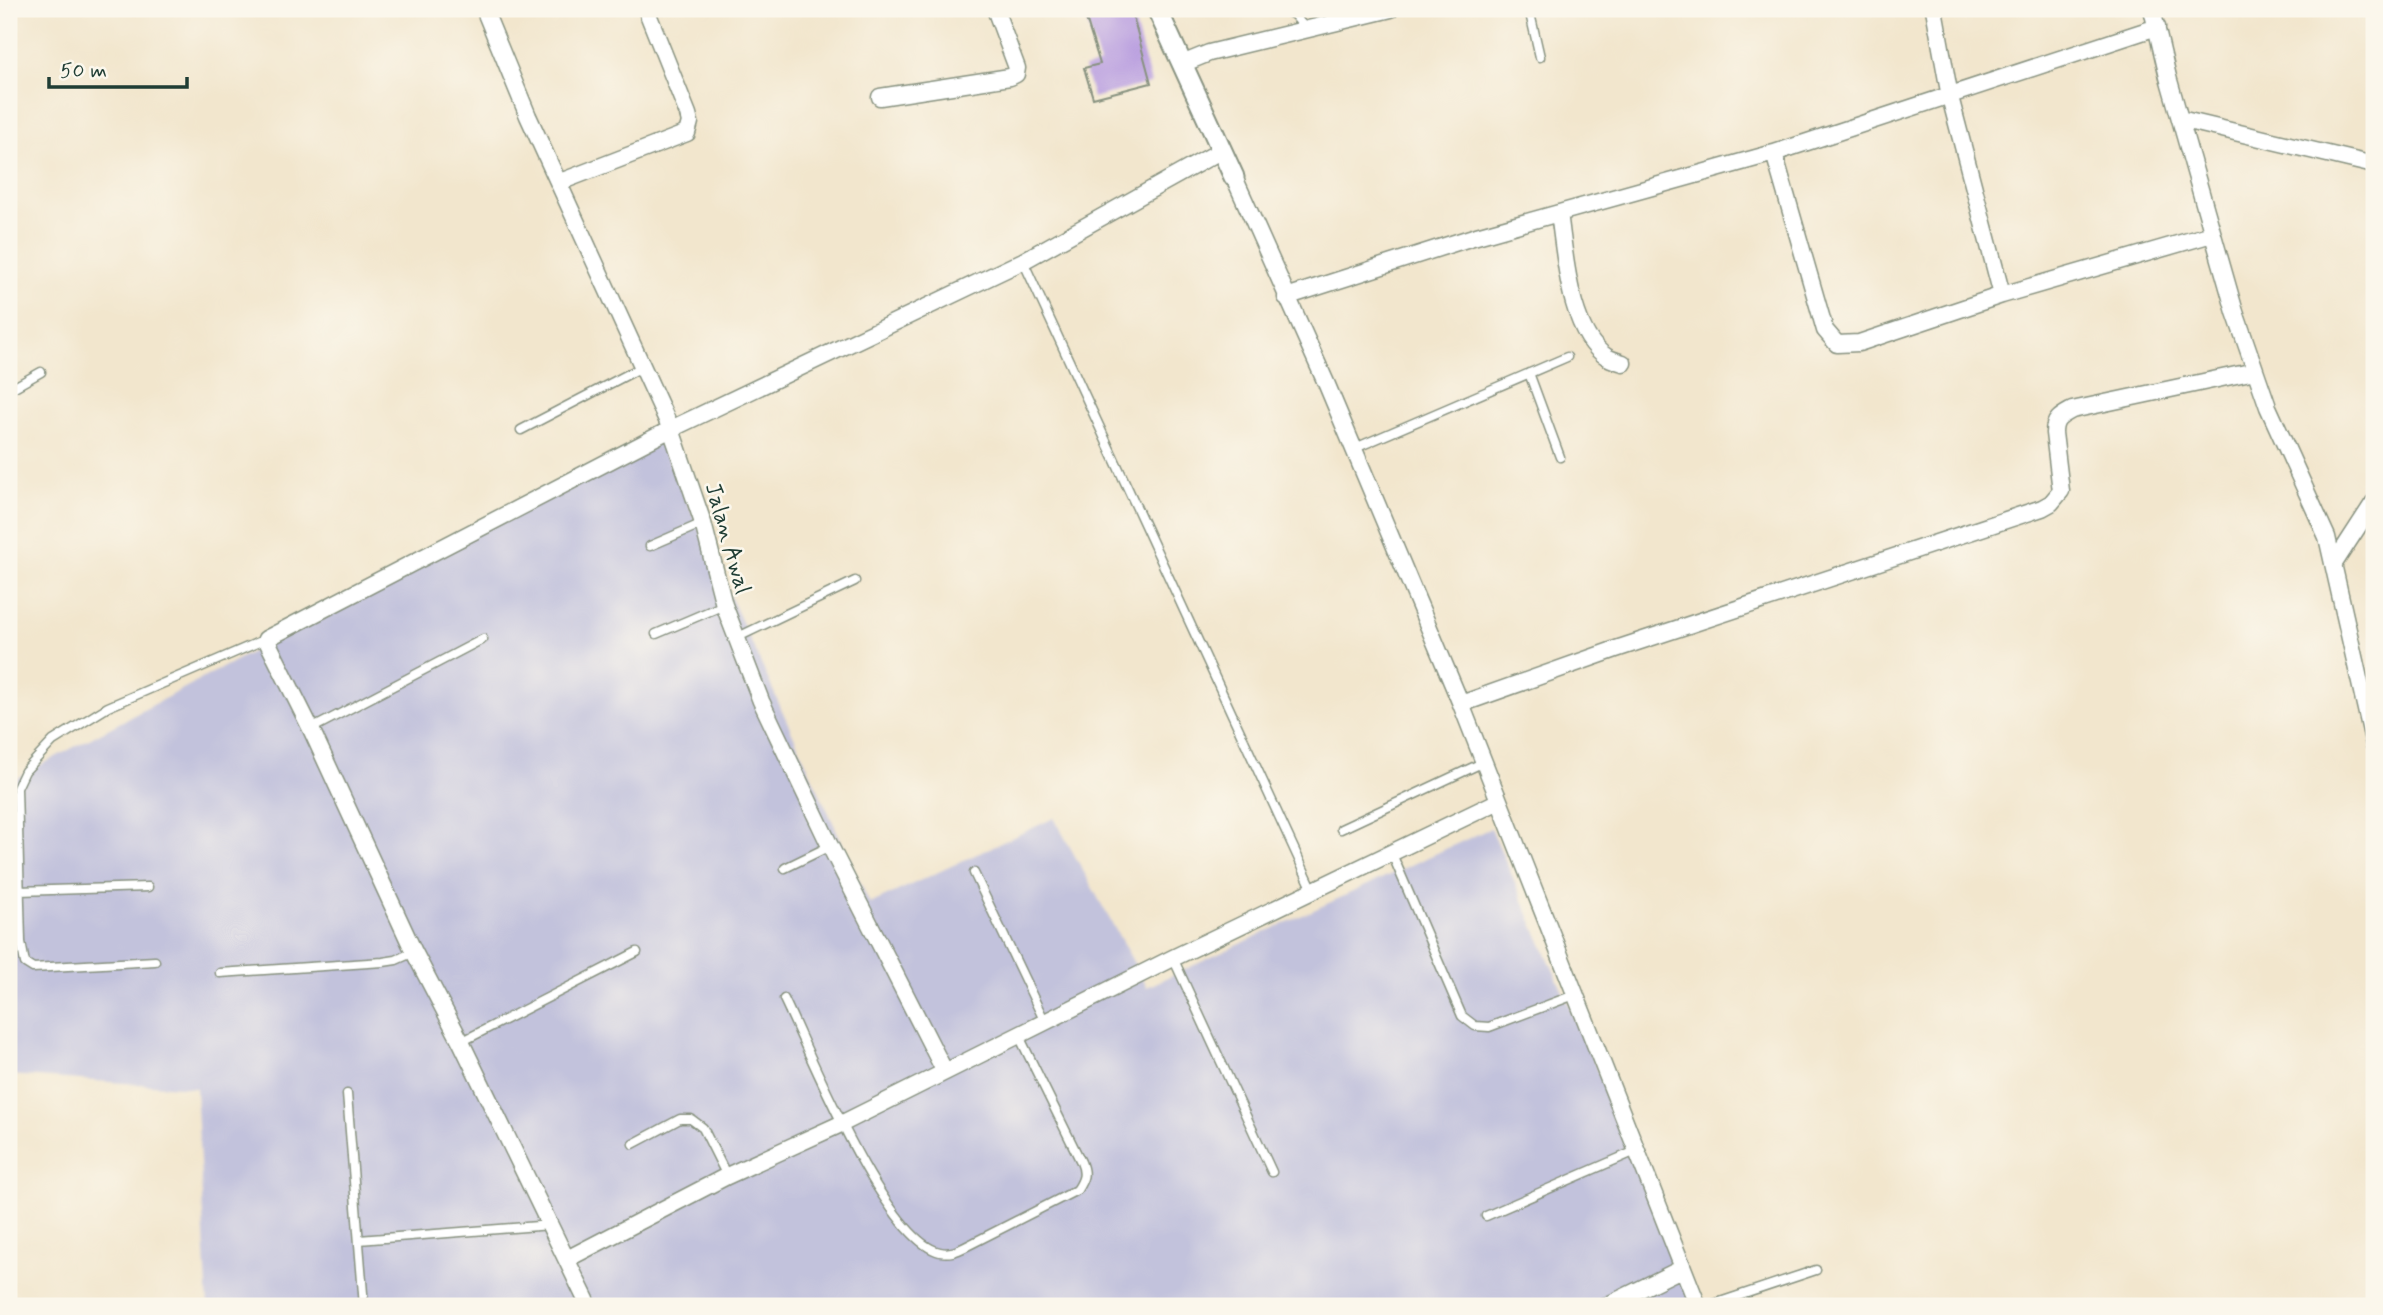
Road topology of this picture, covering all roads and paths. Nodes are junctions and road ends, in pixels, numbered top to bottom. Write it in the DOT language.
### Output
graph roads {
  1 [pos="484,9"];
  2 [pos="646,9"];
  3 [pos="995,9"];
  4 [pos="1157,9"];
  5 [pos="1284,9"];
  6 [pos="1391,9"];
  7 [pos="1529,9"];
  8 [pos="1934,9"];
  9 [pos="2152,9"];
  10 [pos="2157,27"];
  11 [pos="1306,29"];
  12 [pos="1540,57"];
  13 [pos="1196,58"];
  14 [pos="880,97"];
  15 [pos="1950,97"];
  16 [pos="2180,119"];
  17 [pos="1774,153"];
  18 [pos="1229,165"];
  19 [pos="2374,165"];
  20 [pos="560,181"];
  21 [pos="1559,213"];
  22 [pos="2212,234"];
  23 [pos="1025,265"];
  24 [pos="2002,295"];
  25 [pos="1286,297"];
  26 [pos="1567,357"];
  27 [pos="1623,363"];
  28 [pos="642,367"];
  29 [pos="2255,371"];
  30 [pos="41,372"];
  31 [pos="1529,373"];
  32 [pos="9,390"];
  33 [pos="671,429"];
  34 [pos="521,430"];
  35 [pos="1353,449"];
  36 [pos="1560,457"];
  37 [pos="2374,502"];
  38 [pos="703,523"];
  39 [pos="650,547"];
  40 [pos="2335,562"];
  41 [pos="855,581"];
  42 [pos="724,605"];
  43 [pos="656,634"];
  44 [pos="736,638"];
  45 [pos="266,639"];
  46 [pos="483,639"];
  47 [pos="1461,704"];
  48 [pos="311,729"];
  49 [pos="2374,745"];
  50 [pos="1484,762"];
  51 [pos="1499,802"];
  52 [pos="1341,829"];
  53 [pos="830,846"];
  54 [pos="1392,854"];
  55 [pos="785,868"];
  56 [pos="974,873"];
  57 [pos="149,887"];
  58 [pos="1313,890"];
  59 [pos="19,891"];
  60 [pos="414,952"];
  61 [pos="637,952"];
  62 [pos="1173,958"];
  63 [pos="155,961"];
  64 [pos="220,973"];
  65 [pos="1577,994"];
  66 [pos="784,999"];
  67 [pos="1045,1022"];
  68 [pos="1019,1036"];
  69 [pos="461,1042"];
  70 [pos="945,1072"];
  71 [pos="347,1094"];
  72 [pos="843,1123"];
  73 [pos="633,1144"];
  74 [pos="1638,1150"];
  75 [pos="1272,1172"];
  76 [pos="727,1176"];
  77 [pos="1486,1216"];
  78 [pos="551,1225"];
  79 [pos="359,1240"];
  80 [pos="567,1259"];
  81 [pos="1683,1268"];
  82 [pos="1816,1270"];
  83 [pos="364,1306"];
  84 [pos="589,1306"];
  85 [pos="1606,1306"];
  86 [pos="1698,1306"];
  87 [pos="1708,1306"];
  1 -- 20 [label="street, Jalan Awal"];
  2 -- 20 [label="street"];
  3 -- 14 [label="street"];
  4 -- 13 [label="street"];
  5 -- 11 [label="lane"];
  6 -- 11 [label="street"];
  7 -- 12 [label="lane"];
  8 -- 15 [label="street"];
  9 -- 10 [label="street"];
  10 -- 15 [label="street"];
  10 -- 16 [label="street"];
  11 -- 13 [label="street"];
  13 -- 18 [label="street"];
  15 -- 17 [label="street"];
  15 -- 24 [label="street"];
  16 -- 19 [label="street"];
  16 -- 22 [label="street"];
  17 -- 21 [label="street"];
  17 -- 24 [label="street"];
  18 -- 23 [label="street"];
  18 -- 25 [label="street"];
  20 -- 28 [label="street, Jalan Awal"];
  21 -- 25 [label="street"];
  21 -- 27 [label="street"];
  22 -- 24 [label="street"];
  22 -- 29 [label="street"];
  23 -- 33 [label="street"];
  23 -- 58 [label="lane"];
  25 -- 35 [label="street"];
  26 -- 31 [label="lane"];
  28 -- 33 [label="street, Jalan Awal"];
  28 -- 34 [label="lane"];
  29 -- 40 [label="street"];
  29 -- 47 [label="street"];
  30 -- 32 [label="lane"];
  31 -- 35 [label="lane"];
  31 -- 36 [label="lane"];
  33 -- 38 [label="street, Jalan Awal"];
  33 -- 45 [label="street"];
  35 -- 47 [label="street"];
  37 -- 40 [label="street"];
  38 -- 39 [label="lane"];
  38 -- 42 [label="street, Jalan Awal"];
  40 -- 49 [label="street"];
  41 -- 44 [label="lane"];
  42 -- 43 [label="lane"];
  42 -- 44 [label="street, Jalan Awal"];
  44 -- 53 [label="street, Jalan Awal"];
  45 -- 48 [label="street"];
  45 -- 59 [label="lane"];
  46 -- 48 [label="lane"];
  47 -- 50 [label="street"];
  48 -- 60 [label="street"];
  50 -- 51 [label="street"];
  50 -- 52 [label="lane"];
  51 -- 54 [label="street"];
  51 -- 65 [label="street"];
  53 -- 55 [label="lane"];
  53 -- 70 [label="street, Jalan Awal"];
  54 -- 58 [label="street"];
  54 -- 65 [label="lane"];
  56 -- 67 [label="lane"];
  57 -- 59 [label="lane"];
  58 -- 62 [label="street"];
  59 -- 63 [label="lane"];
  60 -- 64 [label="lane"];
  60 -- 69 [label="street"];
  61 -- 69 [label="lane"];
  62 -- 67 [label="street"];
  62 -- 75 [label="lane"];
  65 -- 74 [label="street"];
  66 -- 72 [label="lane"];
  67 -- 68 [label="street"];
  68 -- 70 [label="street"];
  68 -- 72 [label="lane"];
  69 -- 78 [label="street"];
  70 -- 72 [label="street"];
  71 -- 79 [label="lane"];
  72 -- 76 [label="street"];
  73 -- 76 [label="lane"];
  74 -- 77 [label="lane"];
  74 -- 81 [label="street"];
  76 -- 80 [label="street"];
  78 -- 79 [label="lane"];
  78 -- 80 [label="street"];
  79 -- 83 [label="lane"];
  80 -- 84 [label="street"];
  81 -- 85 [label="street"];
  81 -- 86 [label="street"];
  82 -- 87 [label="lane"];
}
